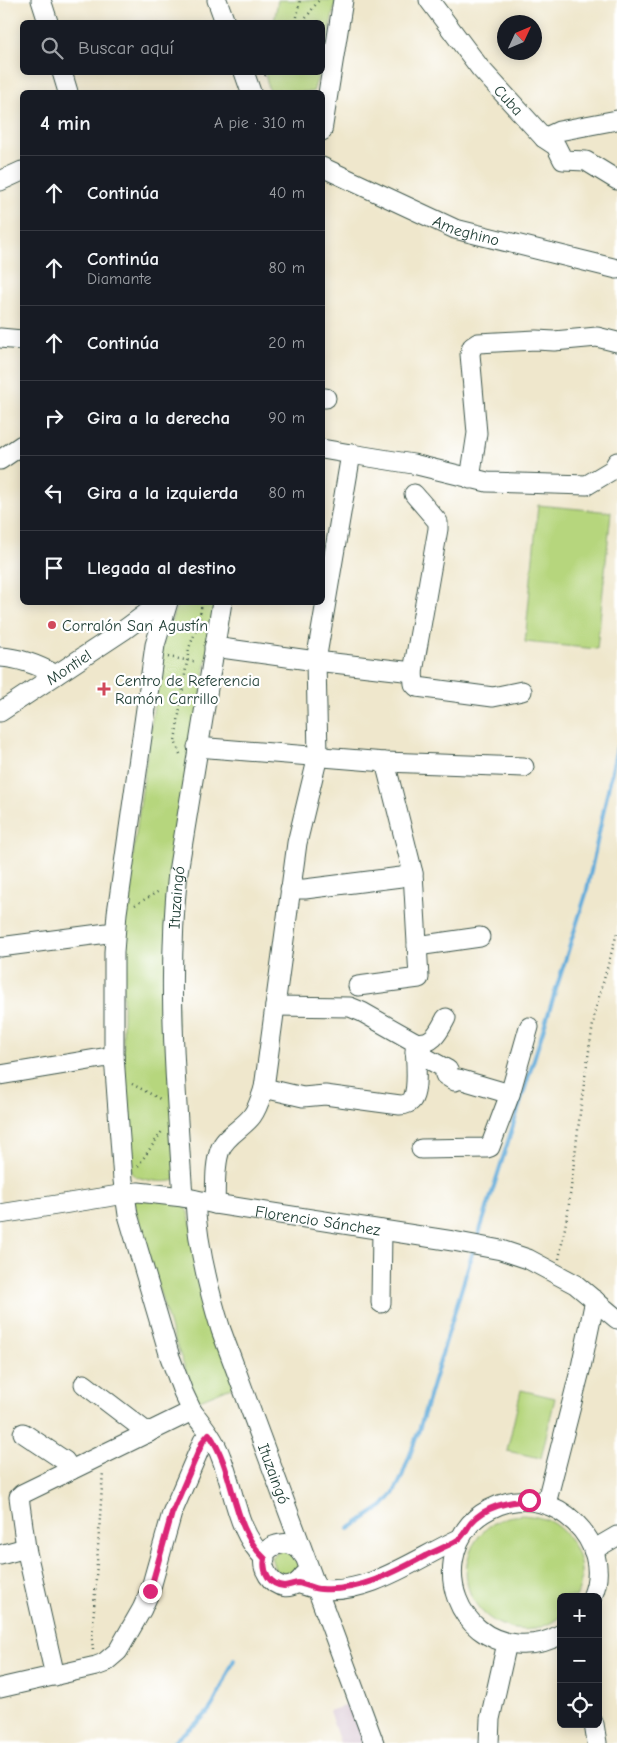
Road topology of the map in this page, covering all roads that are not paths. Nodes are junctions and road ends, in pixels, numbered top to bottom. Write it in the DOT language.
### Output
graph roads {
  1 [pos="41,0"];
  2 [pos="217,0"];
  3 [pos="343,0"];
  4 [pos="429,0"];
  5 [pos="47,20"];
  6 [pos="224,20"];
  7 [pos="245,75"];
  8 [pos="250,90"];
  9 [pos="325,112"];
  10 [pos="617,120"];
  11 [pos="544,138"];
  12 [pos="325,168"];
  13 [pos="20,172"];
  14 [pos="617,180"];
  15 [pos="0,181"];
  16 [pos="617,269"];
  17 [pos="0,338"];
  18 [pos="20,340"];
  19 [pos="617,342"];
  20 [pos="20,446"];
  21 [pos="325,450"];
  22 [pos="351,454"];
  23 [pos="0,460"];
  24 [pos="617,462"];
  25 [pos="470,479"];
  26 [pos="414,494"];
  27 [pos="158,605"];
  28 [pos="167,605"];
  29 [pos="221,605"];
  30 [pos="124,630"];
  31 [pos="154,651"];
  32 [pos="212,656"];
  33 [pos="0,657"];
  34 [pos="316,661"];
  35 [pos="413,672"];
  36 [pos="56,674"];
  37 [pos="522,691"];
  38 [pos="0,712"];
  39 [pos="197,747"];
  40 [pos="318,756"];
  41 [pos="385,762"];
  42 [pos="524,767"];
  43 [pos="413,873"];
  44 [pos="290,889"];
  45 [pos="115,932"];
  46 [pos="480,937"];
  47 [pos="416,946"];
  48 [pos="0,947"];
  49 [pos="358,986"];
  50 [pos="275,1006"];
  51 [pos="446,1018"];
  52 [pos="529,1027"];
  53 [pos="415,1047"];
  54 [pos="114,1056"];
  55 [pos="0,1075"];
  56 [pos="264,1088"];
  57 [pos="510,1094"];
  58 [pos="421,1149"];
  59 [pos="125,1193"];
  60 [pos="189,1198"];
  61 [pos="215,1204"];
  62 [pos="0,1214"];
  63 [pos="382,1230"];
  64 [pos="595,1300"];
  65 [pos="381,1303"];
  66 [pos="617,1319"];
  67 [pos="84,1384"];
  68 [pos="192,1411"];
  69 [pos="23,1433"];
  70 [pos="148,1433"];
  71 [pos="209,1434"];
  72 [pos="71,1470"];
  73 [pos="546,1504"];
  74 [pos="292,1522"];
  75 [pos="617,1536"];
  76 [pos="459,1539"];
  77 [pos="282,1544"];
  78 [pos="26,1548"];
  79 [pos="593,1550"];
  80 [pos="0,1554"];
  81 [pos="305,1558"];
  82 [pos="265,1559"];
  83 [pos="296,1583"];
  84 [pos="318,1589"];
  85 [pos="593,1593"];
  86 [pos="557,1637"];
  87 [pos="507,1643"];
  88 [pos="55,1676"];
  89 [pos="0,1688"];
  90 [pos="595,1728"];
  91 [pos="374,1743"];
  92 [pos="489,1743"];
  93 [pos="597,1743"];
  1 -- 5 [label="street"];
  2 -- 6 [label="street"];
  3 -- 9 [label="street"];
  4 -- 11 [label="street, Cuba"];
  7 -- 8 [label="street"];
  10 -- 11 [label="street"];
  11 -- 14 [label="street, Cuba"];
  12 -- 16 [label="street, Ameghino"];
  13 -- 15 [label="street"];
  17 -- 18 [label="street"];
  19 -- 25 [label="street"];
  20 -- 23 [label="street"];
  21 -- 22 [label="street"];
  22 -- 25 [label="street"];
  22 -- 34 [label="street"];
  24 -- 25 [label="street"];
  26 -- 35 [label="street"];
  27 -- 30 [label="street, Montiel"];
  28 -- 31 [label="street"];
  29 -- 32 [label="street, Ituzaingó"];
  30 -- 31 [label="street"];
  30 -- 36 [label="street, Montiel"];
  31 -- 45 [label="street"];
  32 -- 34 [label="street"];
  32 -- 39 [label="street, Ituzaingó"];
  33 -- 36 [label="street"];
  34 -- 35 [label="street"];
  34 -- 40 [label="street"];
  35 -- 37 [label="street"];
  36 -- 38 [label="street, Montiel"];
  39 -- 40 [label="street"];
  39 -- 60 [label="street, Ituzaingó"];
  40 -- 41 [label="street"];
  40 -- 44 [label="street"];
  41 -- 42 [label="street"];
  41 -- 43 [label="street"];
  43 -- 44 [label="street"];
  43 -- 47 [label="street"];
  44 -- 50 [label="street"];
  45 -- 48 [label="street"];
  45 -- 54 [label="street"];
  46 -- 47 [label="street"];
  47 -- 49 [label="street"];
  50 -- 53 [label="street"];
  50 -- 56 [label="street"];
  51 -- 53 [label="street"];
  52 -- 57 [label="street"];
  53 -- 56 [label="street"];
  53 -- 57 [label="street"];
  54 -- 55 [label="street"];
  54 -- 59 [label="street"];
  56 -- 61 [label="street"];
  57 -- 58 [label="street"];
  59 -- 60 [label="street, Florencio Sánchez"];
  59 -- 62 [label="street, Florencio Sánchez"];
  59 -- 68 [label="street"];
  60 -- 61 [label="street, Florencio Sánchez"];
  60 -- 74 [label="street, Ituzaingó"];
  61 -- 63 [label="street, Florencio Sánchez"];
  63 -- 64 [label="street, Florencio Sánchez"];
  63 -- 65 [label="street"];
  64 -- 66 [label="street, Florencio Sánchez"];
  64 -- 73 [label="street"];
  67 -- 70 [label="street"];
  68 -- 70 [label="street"];
  68 -- 71 [label="street"];
  69 -- 72 [label="street"];
  70 -- 72 [label="street"];
  71 -- 82 [label="street"];
  71 -- 88 [label="street"];
  72 -- 78 [label="street"];
  73 -- 76 [label="street"];
  73 -- 79 [label="street"];
  74 -- 77 [label="street"];
  74 -- 81 [label="street, Ituzaingó"];
  75 -- 79 [label="street"];
  76 -- 84 [label="street"];
  76 -- 87 [label="street"];
  77 -- 81 [label="street"];
  77 -- 82 [label="street"];
  78 -- 80 [label="street"];
  78 -- 88 [label="street"];
  79 -- 85 [label="street"];
  81 -- 83 [label="street"];
  81 -- 84 [label="street, Ituzaingó"];
  82 -- 83 [label="street"];
  83 -- 84 [label="street"];
  84 -- 91 [label="street, Ituzaingó"];
  86 -- 87 [label="street"];
  87 -- 92 [label="street"];
  88 -- 89 [label="street"];
  90 -- 93 [label="street"];
}
